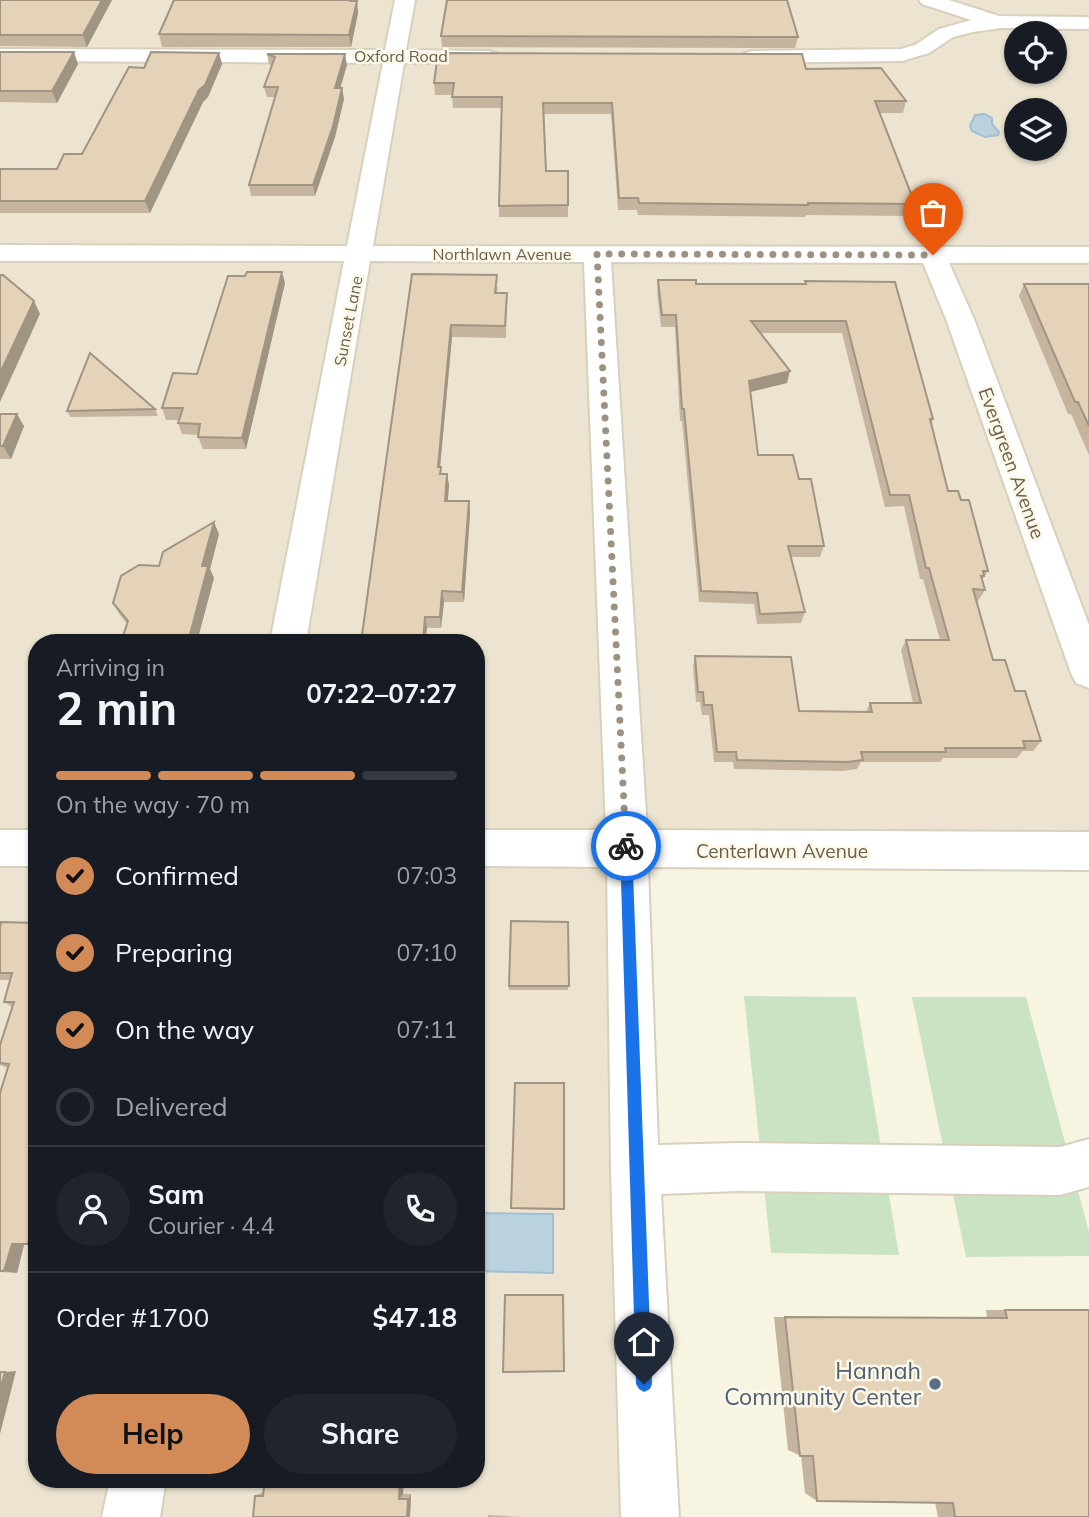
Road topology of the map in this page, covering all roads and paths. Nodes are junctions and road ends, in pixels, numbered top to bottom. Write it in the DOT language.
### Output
graph roads {
  1 [pos="405,0"];
  2 [pos="932,2"];
  3 [pos="1001,22"];
  4 [pos="1089,23"];
  5 [pos="946,33"];
  6 [pos="0,55"];
  7 [pos="393,56"];
  8 [pos="514,57"];
  9 [pos="729,57"];
  10 [pos="0,253"];
  11 [pos="360,253"];
  12 [pos="597,254"];
  13 [pos="933,255"];
  14 [pos="1089,255"];
  15 [pos="289,634"];
  16 [pos="1089,673"];
  17 [pos="0,848"];
  18 [pos="28,848"];
  19 [pos="626,848"];
  20 [pos="485,849"];
  21 [pos="1089,851"];
  22 [pos="1089,1163"];
  23 [pos="635,1170"];
  24 [pos="136,1488"];
  25 [pos="131,1517"];
  26 [pos="650,1517"];
  1 -- 7 [label="street, Sunset Lane"];
  2 -- 3 [label="street"];
  2 -- 5 [label="street"];
  3 -- 4 [label="street"];
  3 -- 5 [label="street"];
  5 -- 9 [label="street"];
  6 -- 7 [label="street, Oxford Road"];
  7 -- 8 [label="street, Oxford Road"];
  7 -- 11 [label="street, Sunset Lane"];
  10 -- 11 [label="street, Northlawn Avenue"];
  11 -- 12 [label="street, Northlawn Avenue"];
  11 -- 15 [label="street, Sunset Lane"];
  12 -- 13 [label="street, Northlawn Avenue"];
  12 -- 19 [label="street"];
  13 -- 14 [label="street, Northlawn Avenue"];
  13 -- 16 [label="street, Evergreen Avenue"];
  17 -- 18 [label="street"];
  19 -- 20 [label="street, Centerlawn Avenue"];
  19 -- 21 [label="street, Centerlawn Avenue"];
  19 -- 23 [label="street"];
  22 -- 23 [label="street"];
  23 -- 26 [label="street"];
  24 -- 25 [label="street"];
}
